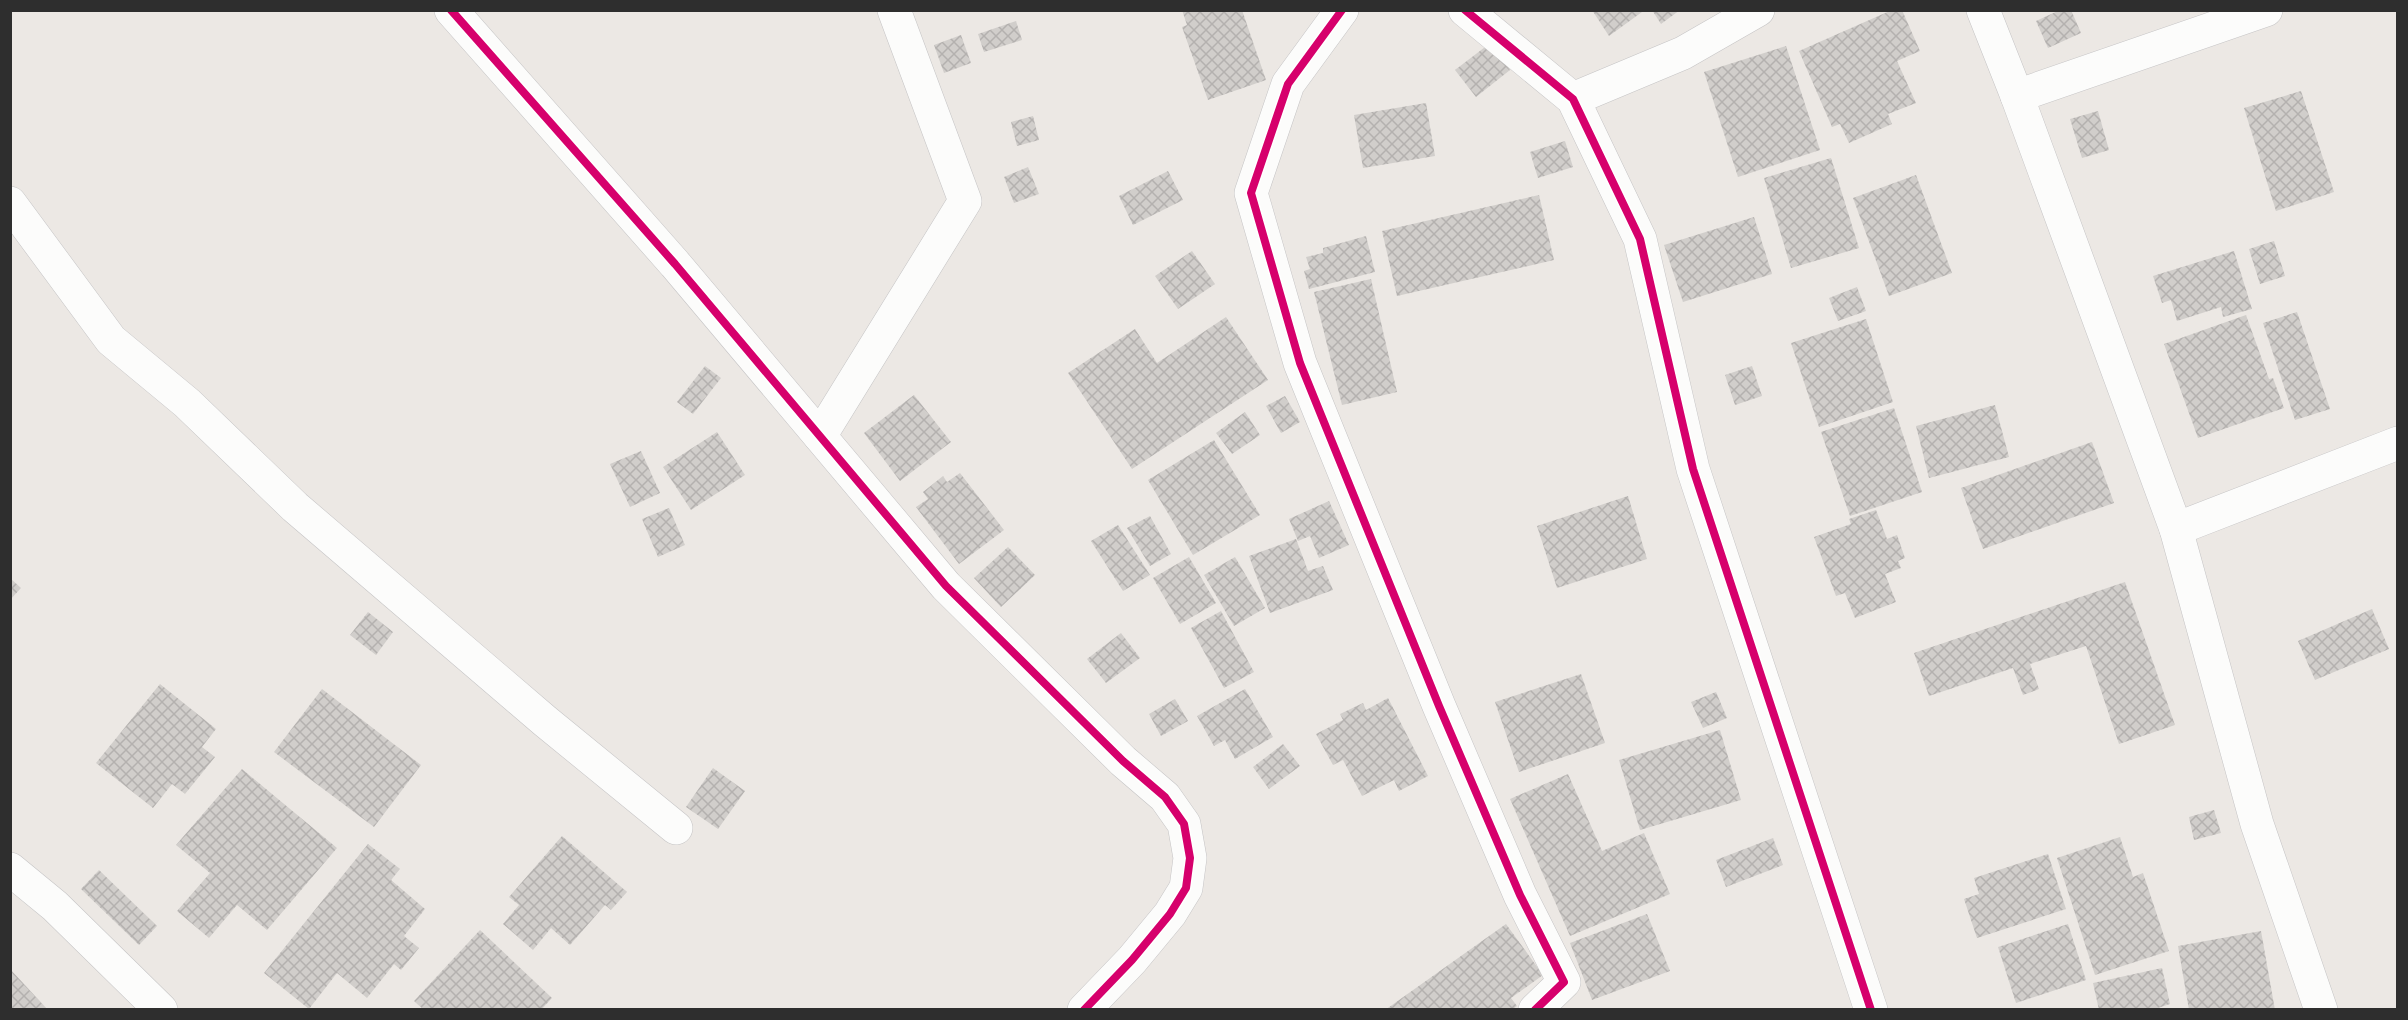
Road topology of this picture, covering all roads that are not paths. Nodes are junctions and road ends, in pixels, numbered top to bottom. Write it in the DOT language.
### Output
graph roads {
  1 [pos="451,10"];
  2 [pos="894,10"];
  3 [pos="1342,10"];
  4 [pos="1465,10"];
  5 [pos="1758,10"];
  6 [pos="1983,10"];
  7 [pos="2266,10"];
  8 [pos="2017,96"];
  9 [pos="1573,99"];
  10 [pos="10,203"];
  11 [pos="820,436"];
  12 [pos="2397,443"];
  13 [pos="2176,529"];
  14 [pos="676,828"];
  15 [pos="10,869"];
  16 [pos="161,1010"];
  17 [pos="1084,1010"];
  18 [pos="1535,1010"];
  19 [pos="1870,1010"];
  20 [pos="2321,1010"];
  1 -- 11 [label="street"];
  2 -- 11 [label="street"];
  3 -- 18 [label="street"];
  4 -- 9 [label="street"];
  5 -- 9 [label="street"];
  6 -- 8 [label="street"];
  7 -- 8 [label="street"];
  8 -- 13 [label="street"];
  9 -- 19 [label="street"];
  10 -- 14 [label="street"];
  11 -- 17 [label="street"];
  12 -- 13 [label="street"];
  13 -- 20 [label="street"];
  15 -- 16 [label="street"];
}
